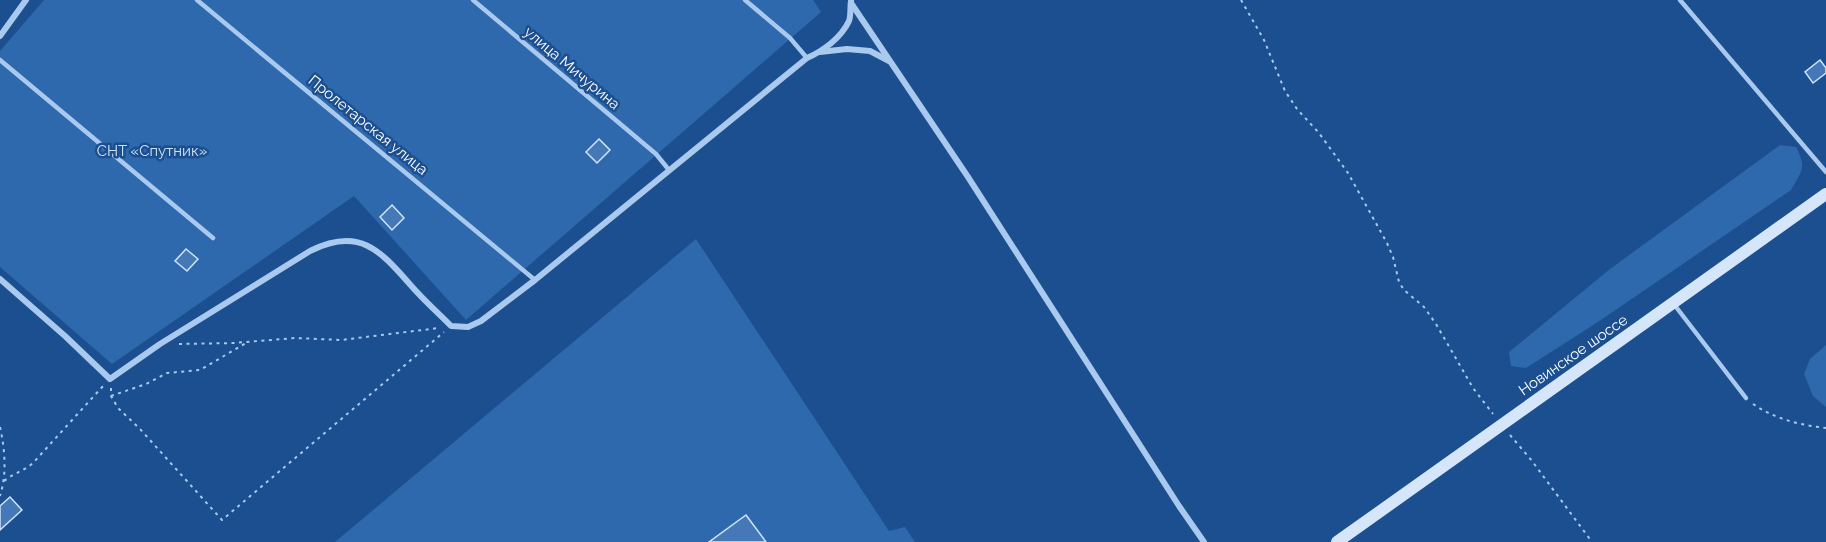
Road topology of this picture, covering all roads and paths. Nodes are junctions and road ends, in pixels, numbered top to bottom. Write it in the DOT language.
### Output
graph roads {
  1 [pos="197,0"];
  2 [pos="473,0"];
  3 [pos="744,0"];
  4 [pos="1241,0"];
  5 [pos="1680,0"];
  6 [pos="21,1"];
  7 [pos="850,1"];
  8 [pos="0,36"];
  9 [pos="820,52"];
  10 [pos="807,58"];
  11 [pos="0,60"];
  12 [pos="891,62"];
  13 [pos="669,170"];
  14 [pos="1826,172"];
  15 [pos="1826,194"];
  16 [pos="213,238"];
  17 [pos="0,279"];
  18 [pos="535,280"];
  19 [pos="1673,303"];
  20 [pos="451,326"];
  21 [pos="247,343"];
  22 [pos="160,344"];
  23 [pos="110,379"];
  24 [pos="111,396"];
  25 [pos="1746,398"];
  26 [pos="1501,424"];
  27 [pos="0,427"];
  28 [pos="1826,428"];
  29 [pos="4,481"];
  30 [pos="0,496"];
  31 [pos="1204,542"];
  32 [pos="1337,542"];
  33 [pos="1592,542"];
  1 -- 18 [label="lane, Пролетарская улица"];
  2 -- 13 [label="lane, улица Мичурина"];
  3 -- 10 [label="lane"];
  4 -- 26 [label="path"];
  5 -- 14 [label="lane"];
  6 -- 8 [label="street"];
  7 -- 9 [label="street"];
  7 -- 12 [label="street"];
  9 -- 10 [label="street"];
  9 -- 12 [label="street"];
  10 -- 13 [label="street"];
  11 -- 16 [label="lane"];
  12 -- 31 [label="street"];
  13 -- 18 [label="street"];
  15 -- 19 [label="main road, Новинское шоссе"];
  17 -- 23 [label="street"];
  18 -- 20 [label="street"];
  19 -- 25 [label="lane"];
  19 -- 26 [label="main road, Новинское шоссе"];
  20 -- 21 [label="path"];
  20 -- 22 [label="street"];
  20 -- 24 [label="path"];
  21 -- 22 [label="path"];
  21 -- 24 [label="path"];
  22 -- 23 [label="street"];
  23 -- 24 [label="path"];
  23 -- 29 [label="path"];
  25 -- 28 [label="path"];
  26 -- 32 [label="main road, Новинское шоссе"];
  26 -- 33 [label="path"];
  27 -- 29 [label="path"];
  29 -- 30 [label="path"];
}
